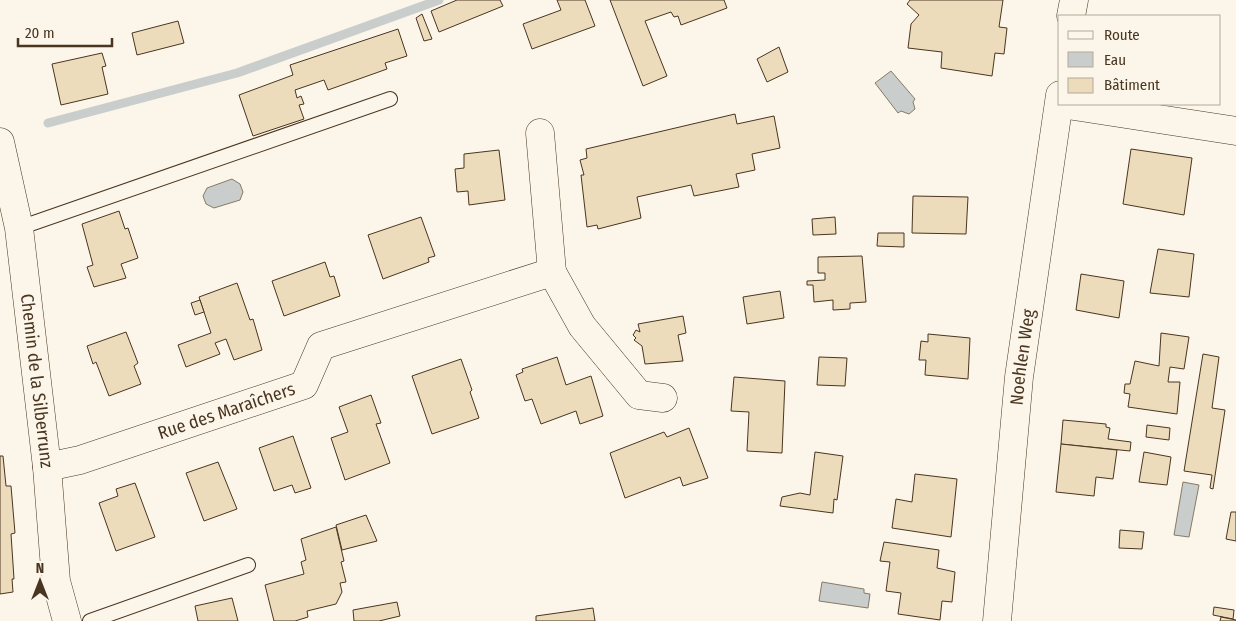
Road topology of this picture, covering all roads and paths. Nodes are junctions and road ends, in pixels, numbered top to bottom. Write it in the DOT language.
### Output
graph roads {
  1 [pos="1074,0"];
  2 [pos="1071,15"];
  3 [pos="390,99"];
  4 [pos="1059,105"];
  5 [pos="1083,105"];
  6 [pos="1236,131"];
  7 [pos="540,133"];
  8 [pos="0,142"];
  9 [pos="9,229"];
  10 [pos="552,272"];
  11 [pos="663,398"];
  12 [pos="47,468"];
  13 [pos="248,565"];
  14 [pos="66,621"];
  15 [pos="90,621"];
  16 [pos="997,621"];
  1 -- 2 [label="street"];
  3 -- 9 [label="lane"];
  4 -- 16 [label="street, Noehlen Weg"];
  5 -- 6 [label="street"];
  7 -- 10 [label="street"];
  8 -- 9 [label="street, Chemin de la Silberrunz"];
  9 -- 12 [label="street, Chemin de la Silberrunz"];
  10 -- 11 [label="street"];
  10 -- 12 [label="street, Rue des Maraîchers"];
  12 -- 14 [label="street, Chemin de la Silberrunz"];
  13 -- 15 [label="lane"];
}
